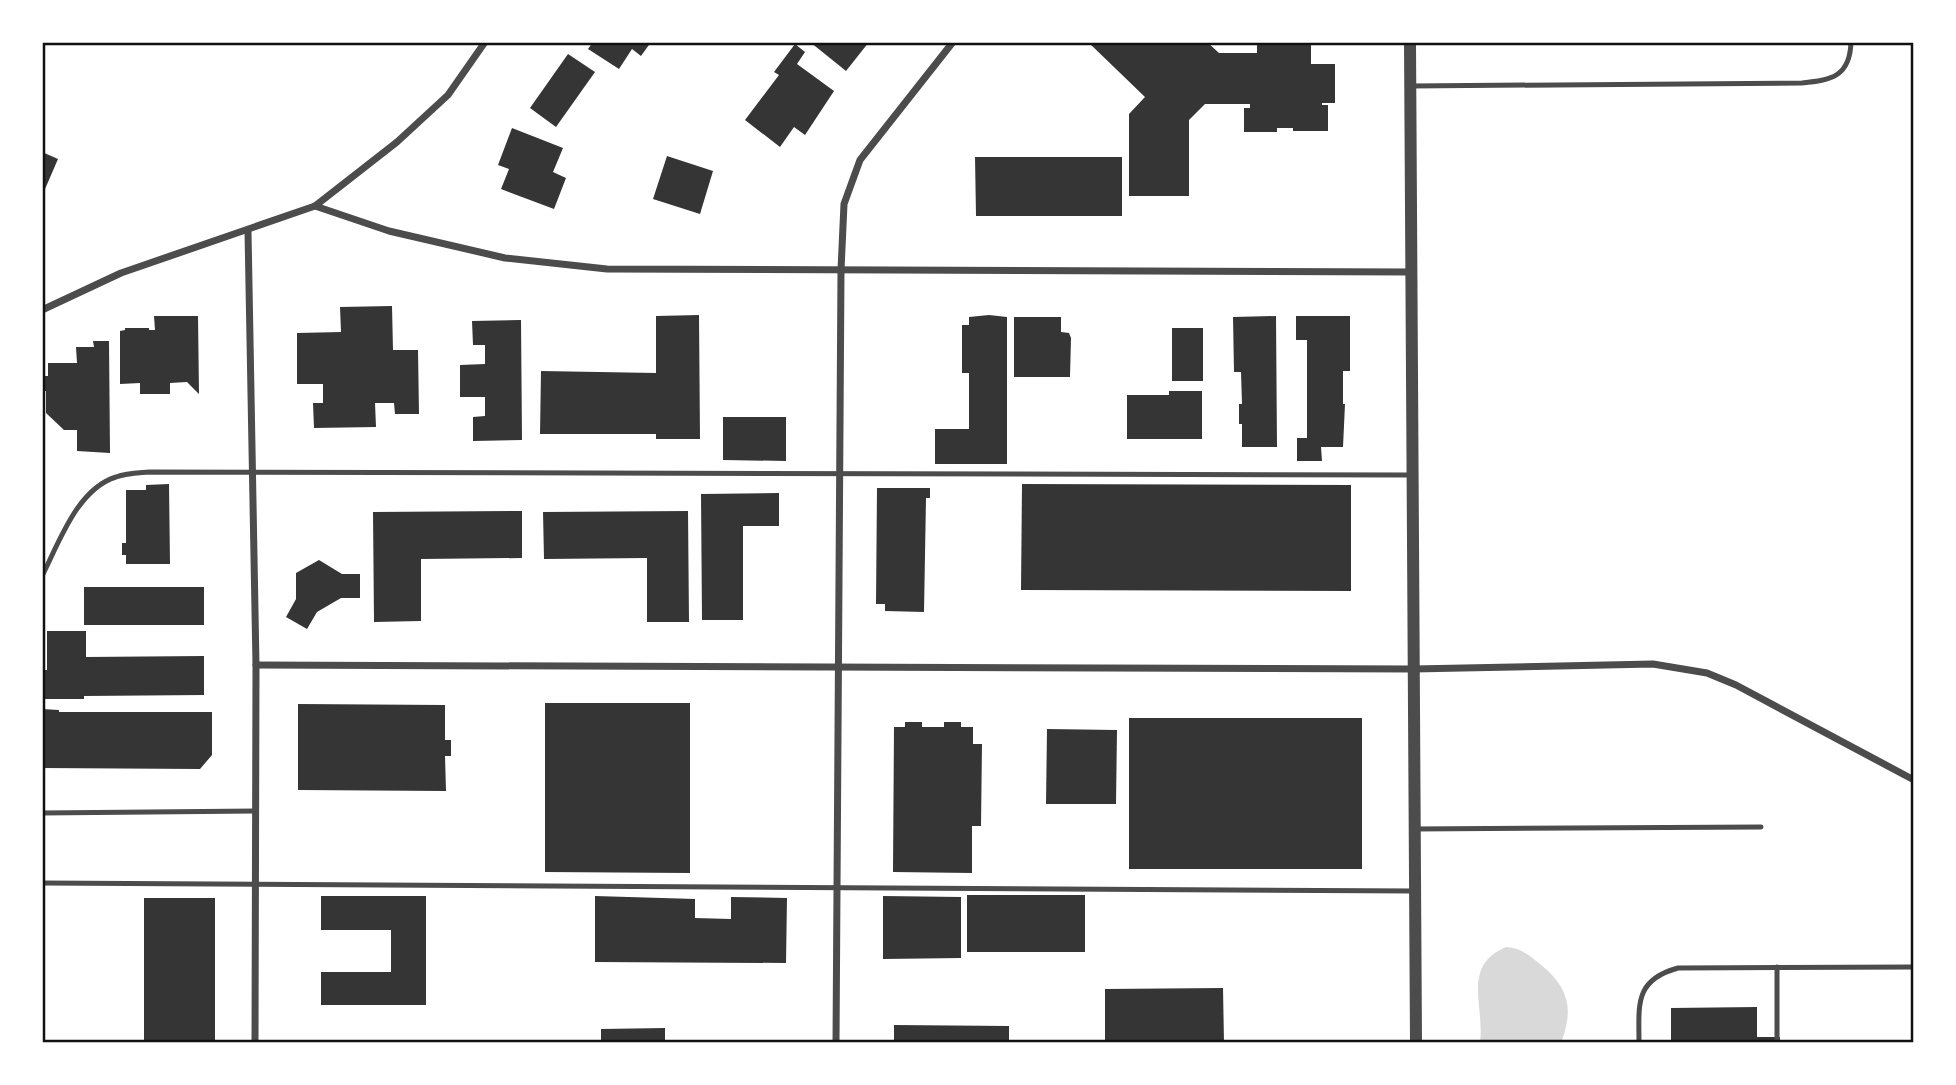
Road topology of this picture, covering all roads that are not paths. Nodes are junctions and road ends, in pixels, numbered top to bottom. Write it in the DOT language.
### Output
graph roads {
  1 [pos="485,42"];
  2 [pos="953,42"];
  3 [pos="1410,42"];
  4 [pos="1850,42"];
  5 [pos="1411,86"];
  6 [pos="315,206"];
  7 [pos="248,231"];
  8 [pos="841,270"];
  9 [pos="1411,272"];
  10 [pos="42,310"];
  11 [pos="253,471"];
  12 [pos="839,474"];
  13 [pos="1412,475"];
  14 [pos="42,576"];
  15 [pos="256,665"];
  16 [pos="838,666"];
  17 [pos="1413,669"];
  18 [pos="1914,780"];
  19 [pos="256,811"];
  20 [pos="42,813"];
  21 [pos="1761,827"];
  22 [pos="1414,829"];
  23 [pos="42,883"];
  24 [pos="256,883"];
  25 [pos="837,886"];
  26 [pos="1415,891"];
  27 [pos="1777,967"];
  28 [pos="1914,967"];
  29 [pos="255,1043"];
  30 [pos="836,1043"];
  31 [pos="1416,1043"];
  32 [pos="1639,1043"];
  33 [pos="1777,1043"];
  1 -- 6 [label="street"];
  2 -- 8 [label="street"];
  3 -- 5 [label="street"];
  4 -- 5 [label="lane"];
  5 -- 9 [label="street"];
  6 -- 7 [label="street"];
  6 -- 8 [label="street"];
  7 -- 10 [label="street"];
  7 -- 11 [label="street"];
  8 -- 9 [label="street"];
  8 -- 12 [label="street"];
  9 -- 13 [label="street"];
  11 -- 12 [label="lane"];
  11 -- 14 [label="lane"];
  11 -- 15 [label="street"];
  12 -- 13 [label="lane"];
  12 -- 16 [label="street"];
  13 -- 17 [label="street"];
  15 -- 16 [label="street"];
  15 -- 19 [label="street"];
  16 -- 17 [label="street"];
  16 -- 25 [label="street"];
  17 -- 18 [label="street"];
  17 -- 22 [label="street"];
  19 -- 20 [label="lane"];
  19 -- 24 [label="street"];
  21 -- 22 [label="lane"];
  22 -- 26 [label="street"];
  23 -- 24 [label="lane"];
  24 -- 25 [label="lane"];
  24 -- 29 [label="street"];
  25 -- 26 [label="lane"];
  25 -- 30 [label="street"];
  26 -- 31 [label="street"];
  27 -- 28 [label="lane"];
  27 -- 32 [label="lane"];
  27 -- 33 [label="lane"];
}
